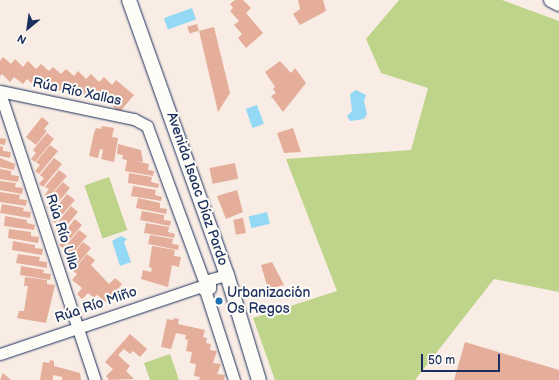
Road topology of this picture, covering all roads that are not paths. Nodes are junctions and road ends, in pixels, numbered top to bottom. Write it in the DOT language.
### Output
graph roads {
  1 [pos="129,0"];
  2 [pos="550,0"];
  3 [pos="559,4"];
  4 [pos="0,92"];
  5 [pos="227,275"];
  6 [pos="205,285"];
  7 [pos="78,328"];
  8 [pos="0,354"];
  9 [pos="95,380"];
  10 [pos="234,380"];
  11 [pos="259,380"];
  1 -- 5 [label="street, Avenida Isaac Díaz Pardo"];
  2 -- 3 [label="street"];
  4 -- 6 [label="street, Rúa Río Xallas"];
  4 -- 7 [label="street, Rúa Río Ulla"];
  5 -- 6 [label="street, Rúa Río Miño"];
  5 -- 11 [label="street, Avenida Isaac Díaz Pardo"];
  6 -- 7 [label="street, Rúa Río Miño"];
  6 -- 10 [label="street"];
  7 -- 8 [label="street, Rúa Río Miño"];
  7 -- 9 [label="street, Rúa Río Ulla"];
}
